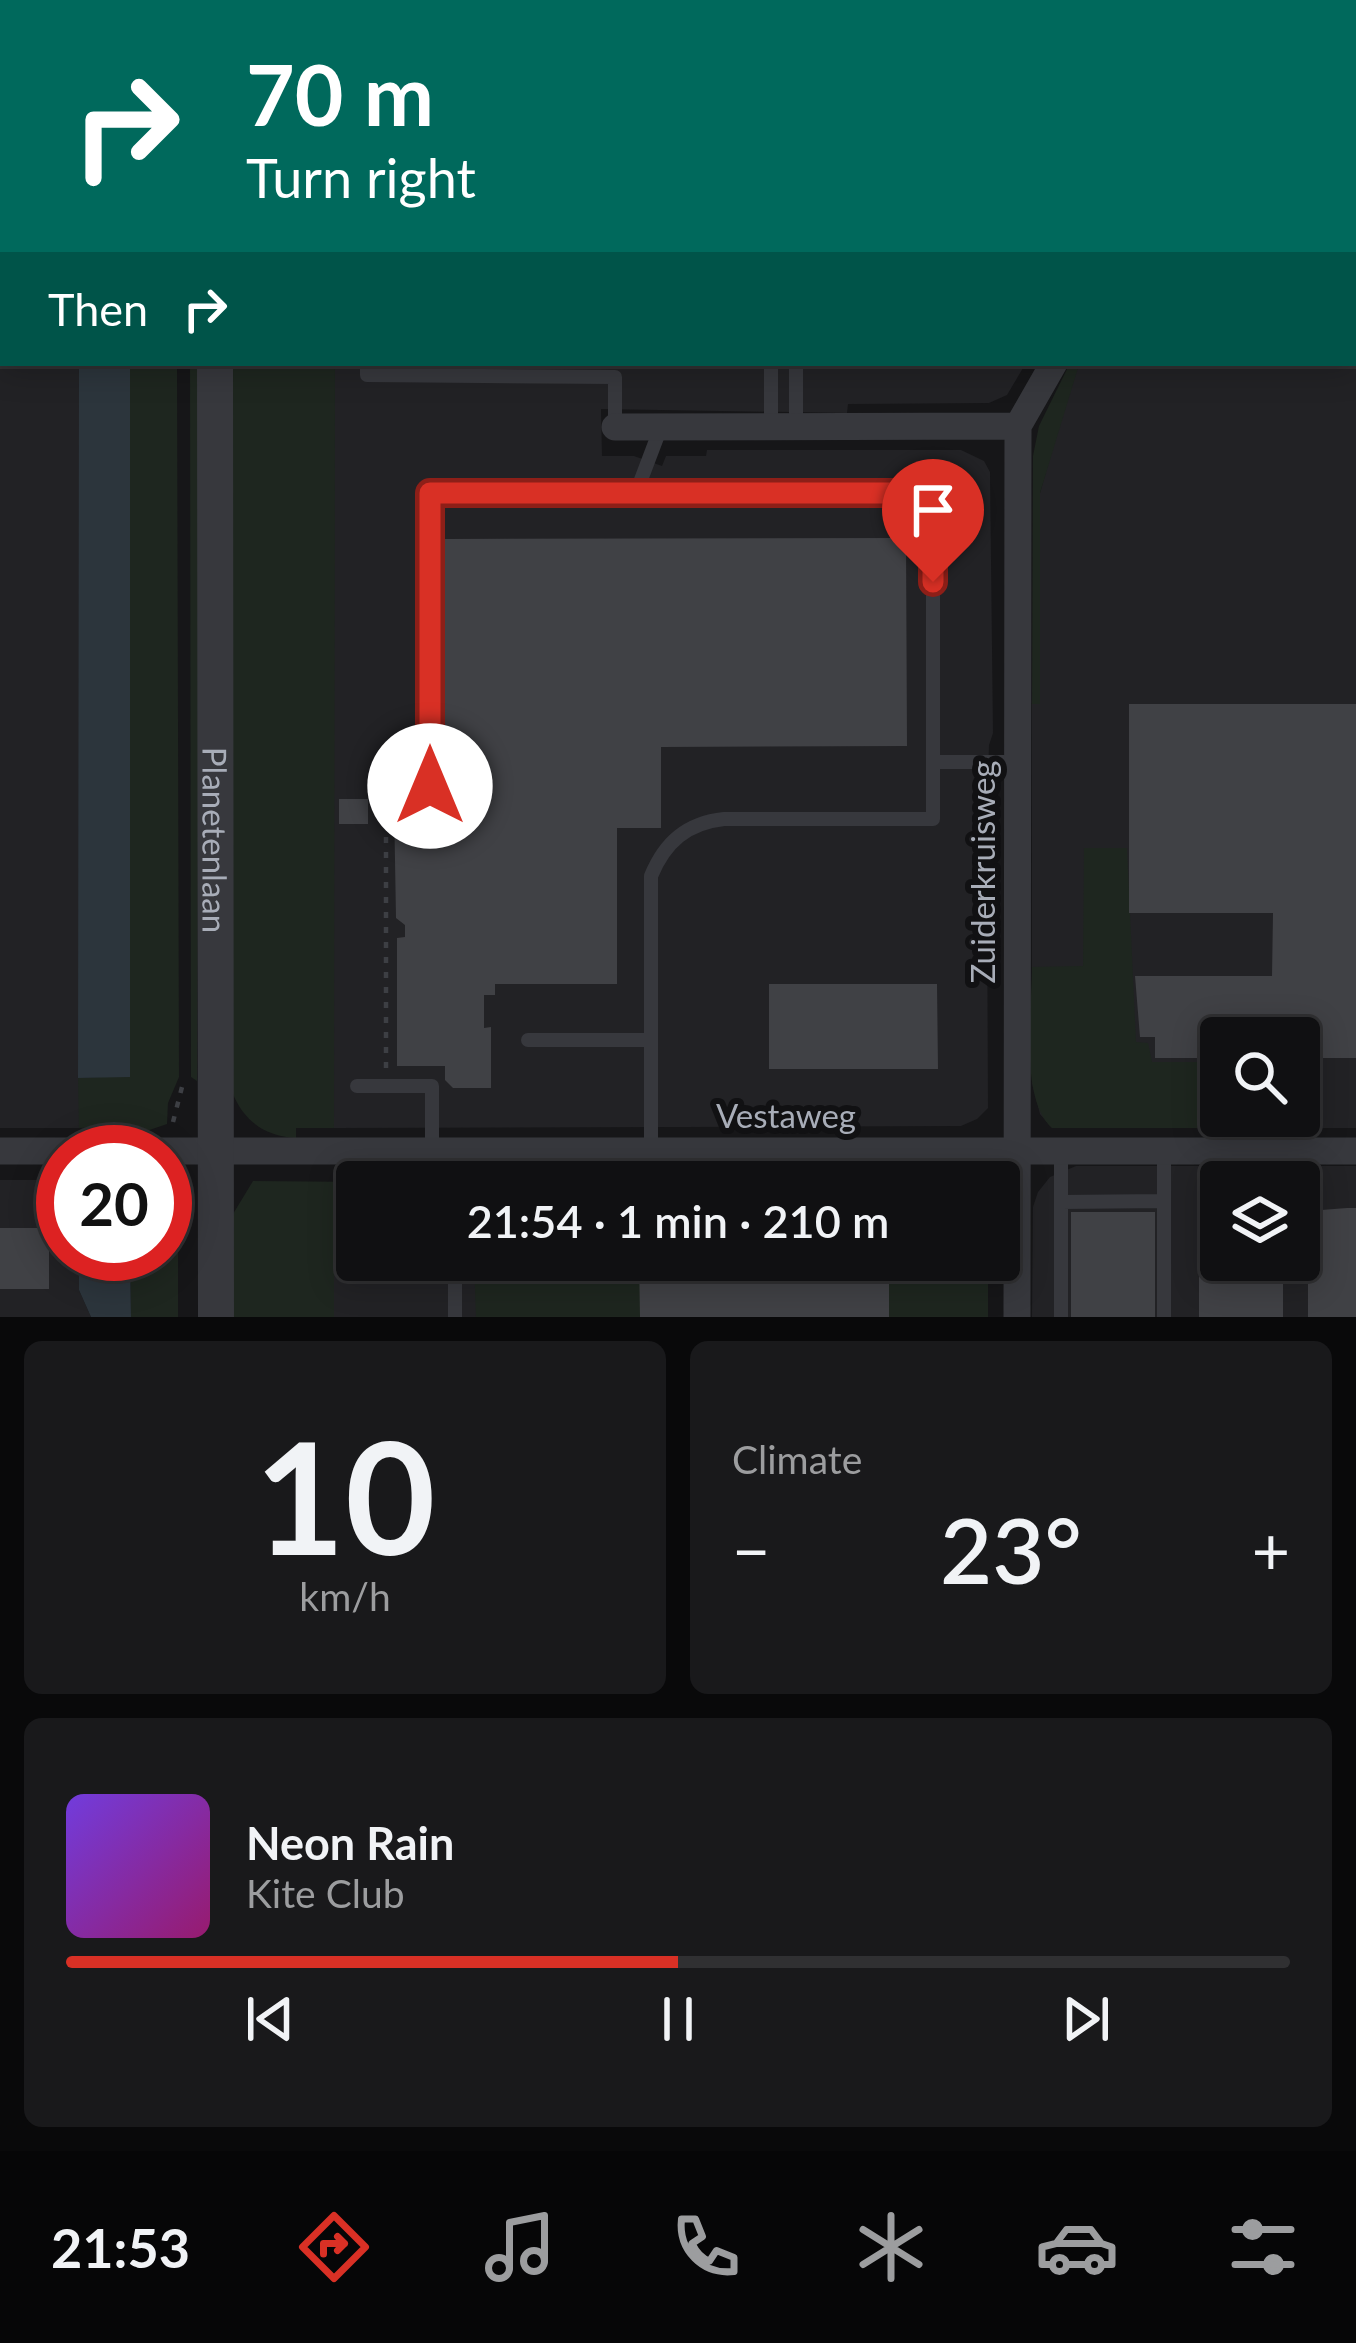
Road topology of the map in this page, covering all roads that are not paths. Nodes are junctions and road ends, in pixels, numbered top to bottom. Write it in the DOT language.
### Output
graph roads {
  1 [pos="215,366"];
  2 [pos="368,366"];
  3 [pos="772,366"];
  4 [pos="795,366"];
  5 [pos="1052,366"];
  6 [pos="783,426"];
  7 [pos="1018,426"];
  8 [pos="615,427"];
  9 [pos="661,427"];
  10 [pos="636,493"];
  11 [pos="1018,761"];
  12 [pos="933,762"];
  13 [pos="387,786"];
  14 [pos="528,1040"];
  15 [pos="651,1040"];
  16 [pos="357,1086"];
  17 [pos="1356,1150"];
  18 [pos="0,1151"];
  19 [pos="1017,1151"];
  20 [pos="1061,1151"];
  21 [pos="1164,1151"];
  22 [pos="216,1152"];
  23 [pos="444,1152"];
  24 [pos="651,1152"];
  25 [pos="447,1161"];
  26 [pos="1164,1201"];
  27 [pos="1061,1202"];
  28 [pos="455,1281"];
  29 [pos="216,1317"];
  30 [pos="455,1317"];
  31 [pos="1017,1317"];
  32 [pos="1061,1317"];
  33 [pos="1164,1317"];
  1 -- 22 [label="street, Planetenlaan"];
  2 -- 8 [label="lane"];
  3 -- 6 [label="lane"];
  4 -- 6 [label="lane"];
  5 -- 7 [label="street, Zuiderkruisweg"];
  6 -- 7 [label="street"];
  6 -- 9 [label="street"];
  7 -- 11 [label="street, Zuiderkruisweg"];
  8 -- 9 [label="street"];
  9 -- 10 [label="lane"];
  10 -- 12 [label="lane"];
  10 -- 13 [label="lane"];
  11 -- 12 [label="lane"];
  11 -- 19 [label="street, Zuiderkruisweg"];
  12 -- 15 [label="lane"];
  14 -- 15 [label="lane"];
  15 -- 24 [label="lane"];
  16 -- 23 [label="lane"];
  17 -- 21 [label="street, Vestaweg"];
  18 -- 22 [label="street, Vestaweg"];
  19 -- 20 [label="street, Vestaweg"];
  19 -- 24 [label="street, Vestaweg"];
  19 -- 31 [label="street, Zuiderkruisweg"];
  20 -- 21 [label="street, Vestaweg"];
  20 -- 27 [label="lane"];
  21 -- 26 [label="lane"];
  22 -- 23 [label="street, Vestaweg"];
  22 -- 29 [label="street, Planetenlaan"];
  23 -- 24 [label="street, Vestaweg"];
  23 -- 25 [label="lane"];
  26 -- 27 [label="lane"];
  26 -- 33 [label="lane"];
  27 -- 32 [label="lane"];
  28 -- 30 [label="lane"];
}
